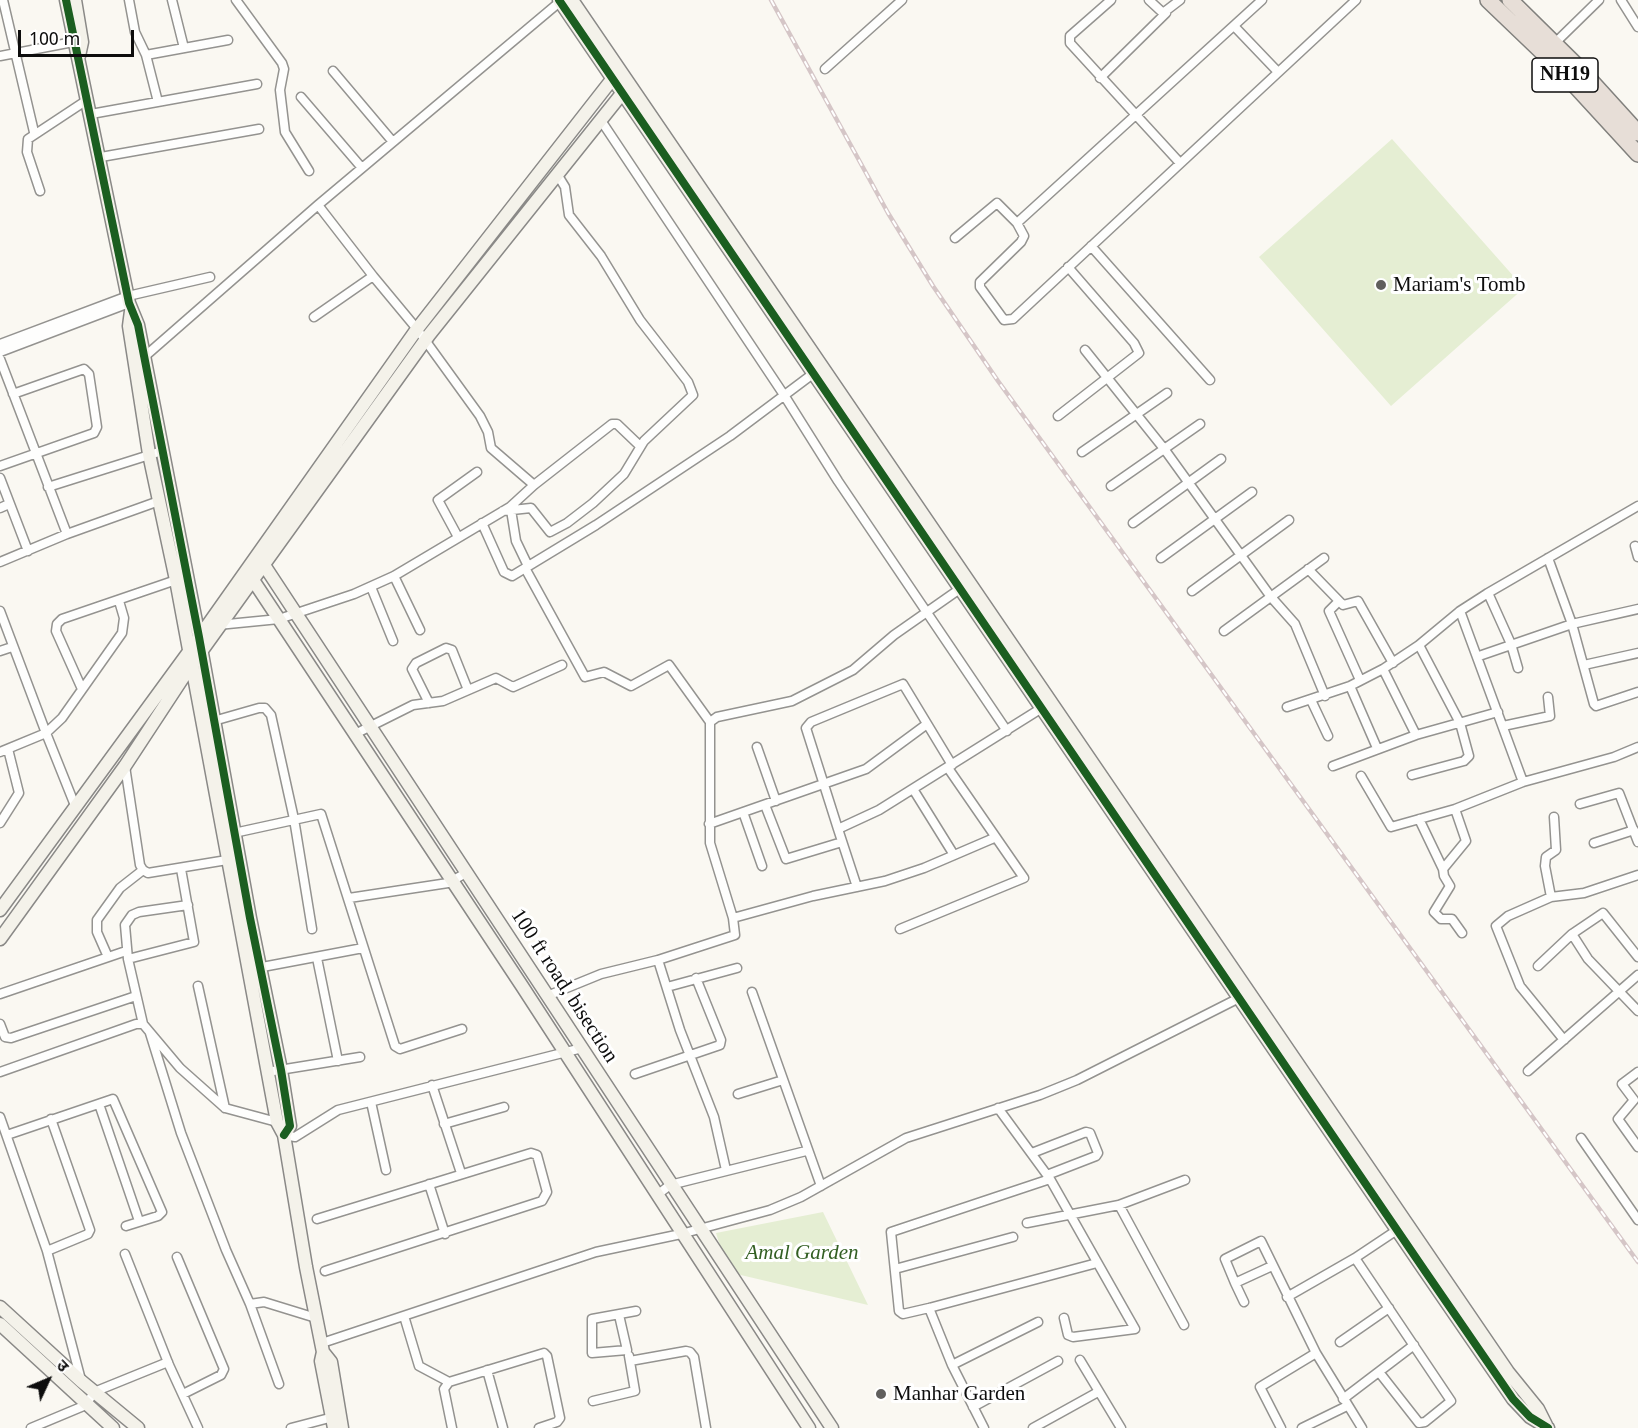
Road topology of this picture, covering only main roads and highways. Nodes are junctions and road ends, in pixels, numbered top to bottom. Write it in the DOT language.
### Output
graph roads {
  1 [pos="1488,0"];
  2 [pos="1510,0"];
  3 [pos="1638,133"];
  4 [pos="1638,154"];
  1 -- 4 [label="highway, NH19"];
  2 -- 3 [label="highway, NH19"];
}
